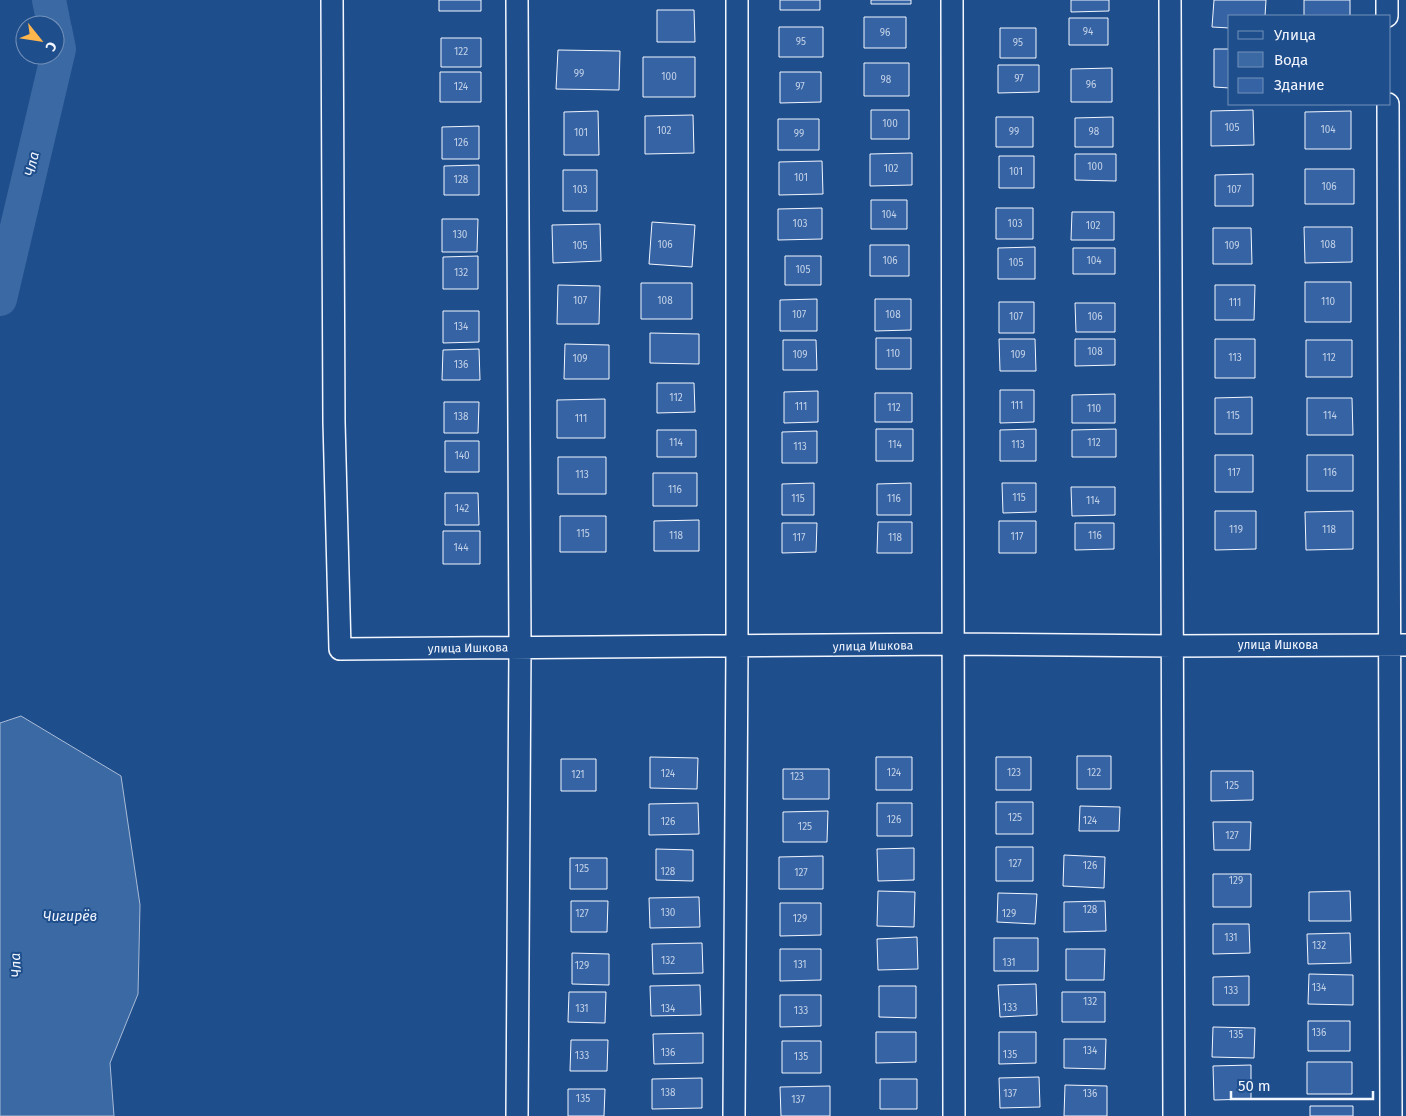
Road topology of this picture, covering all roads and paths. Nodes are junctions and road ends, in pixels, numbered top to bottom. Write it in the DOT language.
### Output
graph roads {
  1 [pos="332,0"];
  2 [pos="517,0"];
  3 [pos="737,0"];
  4 [pos="952,0"];
  5 [pos="1170,0"];
  6 [pos="1387,0"];
  7 [pos="1387,15"];
  8 [pos="1388,105"];
  9 [pos="954,644"];
  10 [pos="1398,645"];
  11 [pos="1173,646"];
  12 [pos="520,647"];
  13 [pos="737,647"];
  14 [pos="517,1116"];
  15 [pos="734,1116"];
  16 [pos="954,1116"];
  17 [pos="1174,1116"];
  18 [pos="1391,1116"];
  1 -- 12 [label="street, улица Ишкова"];
  2 -- 12 [label="street"];
  3 -- 13 [label="street"];
  4 -- 9 [label="street"];
  5 -- 11 [label="street"];
  6 -- 7 [label="street"];
  8 -- 10 [label="street"];
  9 -- 11 [label="street, улица Ишкова"];
  9 -- 13 [label="street, улица Ишкова"];
  9 -- 16 [label="street"];
  10 -- 11 [label="street, улица Ишкова"];
  10 -- 18 [label="street"];
  11 -- 17 [label="street"];
  12 -- 13 [label="street, улица Ишкова"];
  12 -- 14 [label="street"];
  13 -- 15 [label="street"];
}
